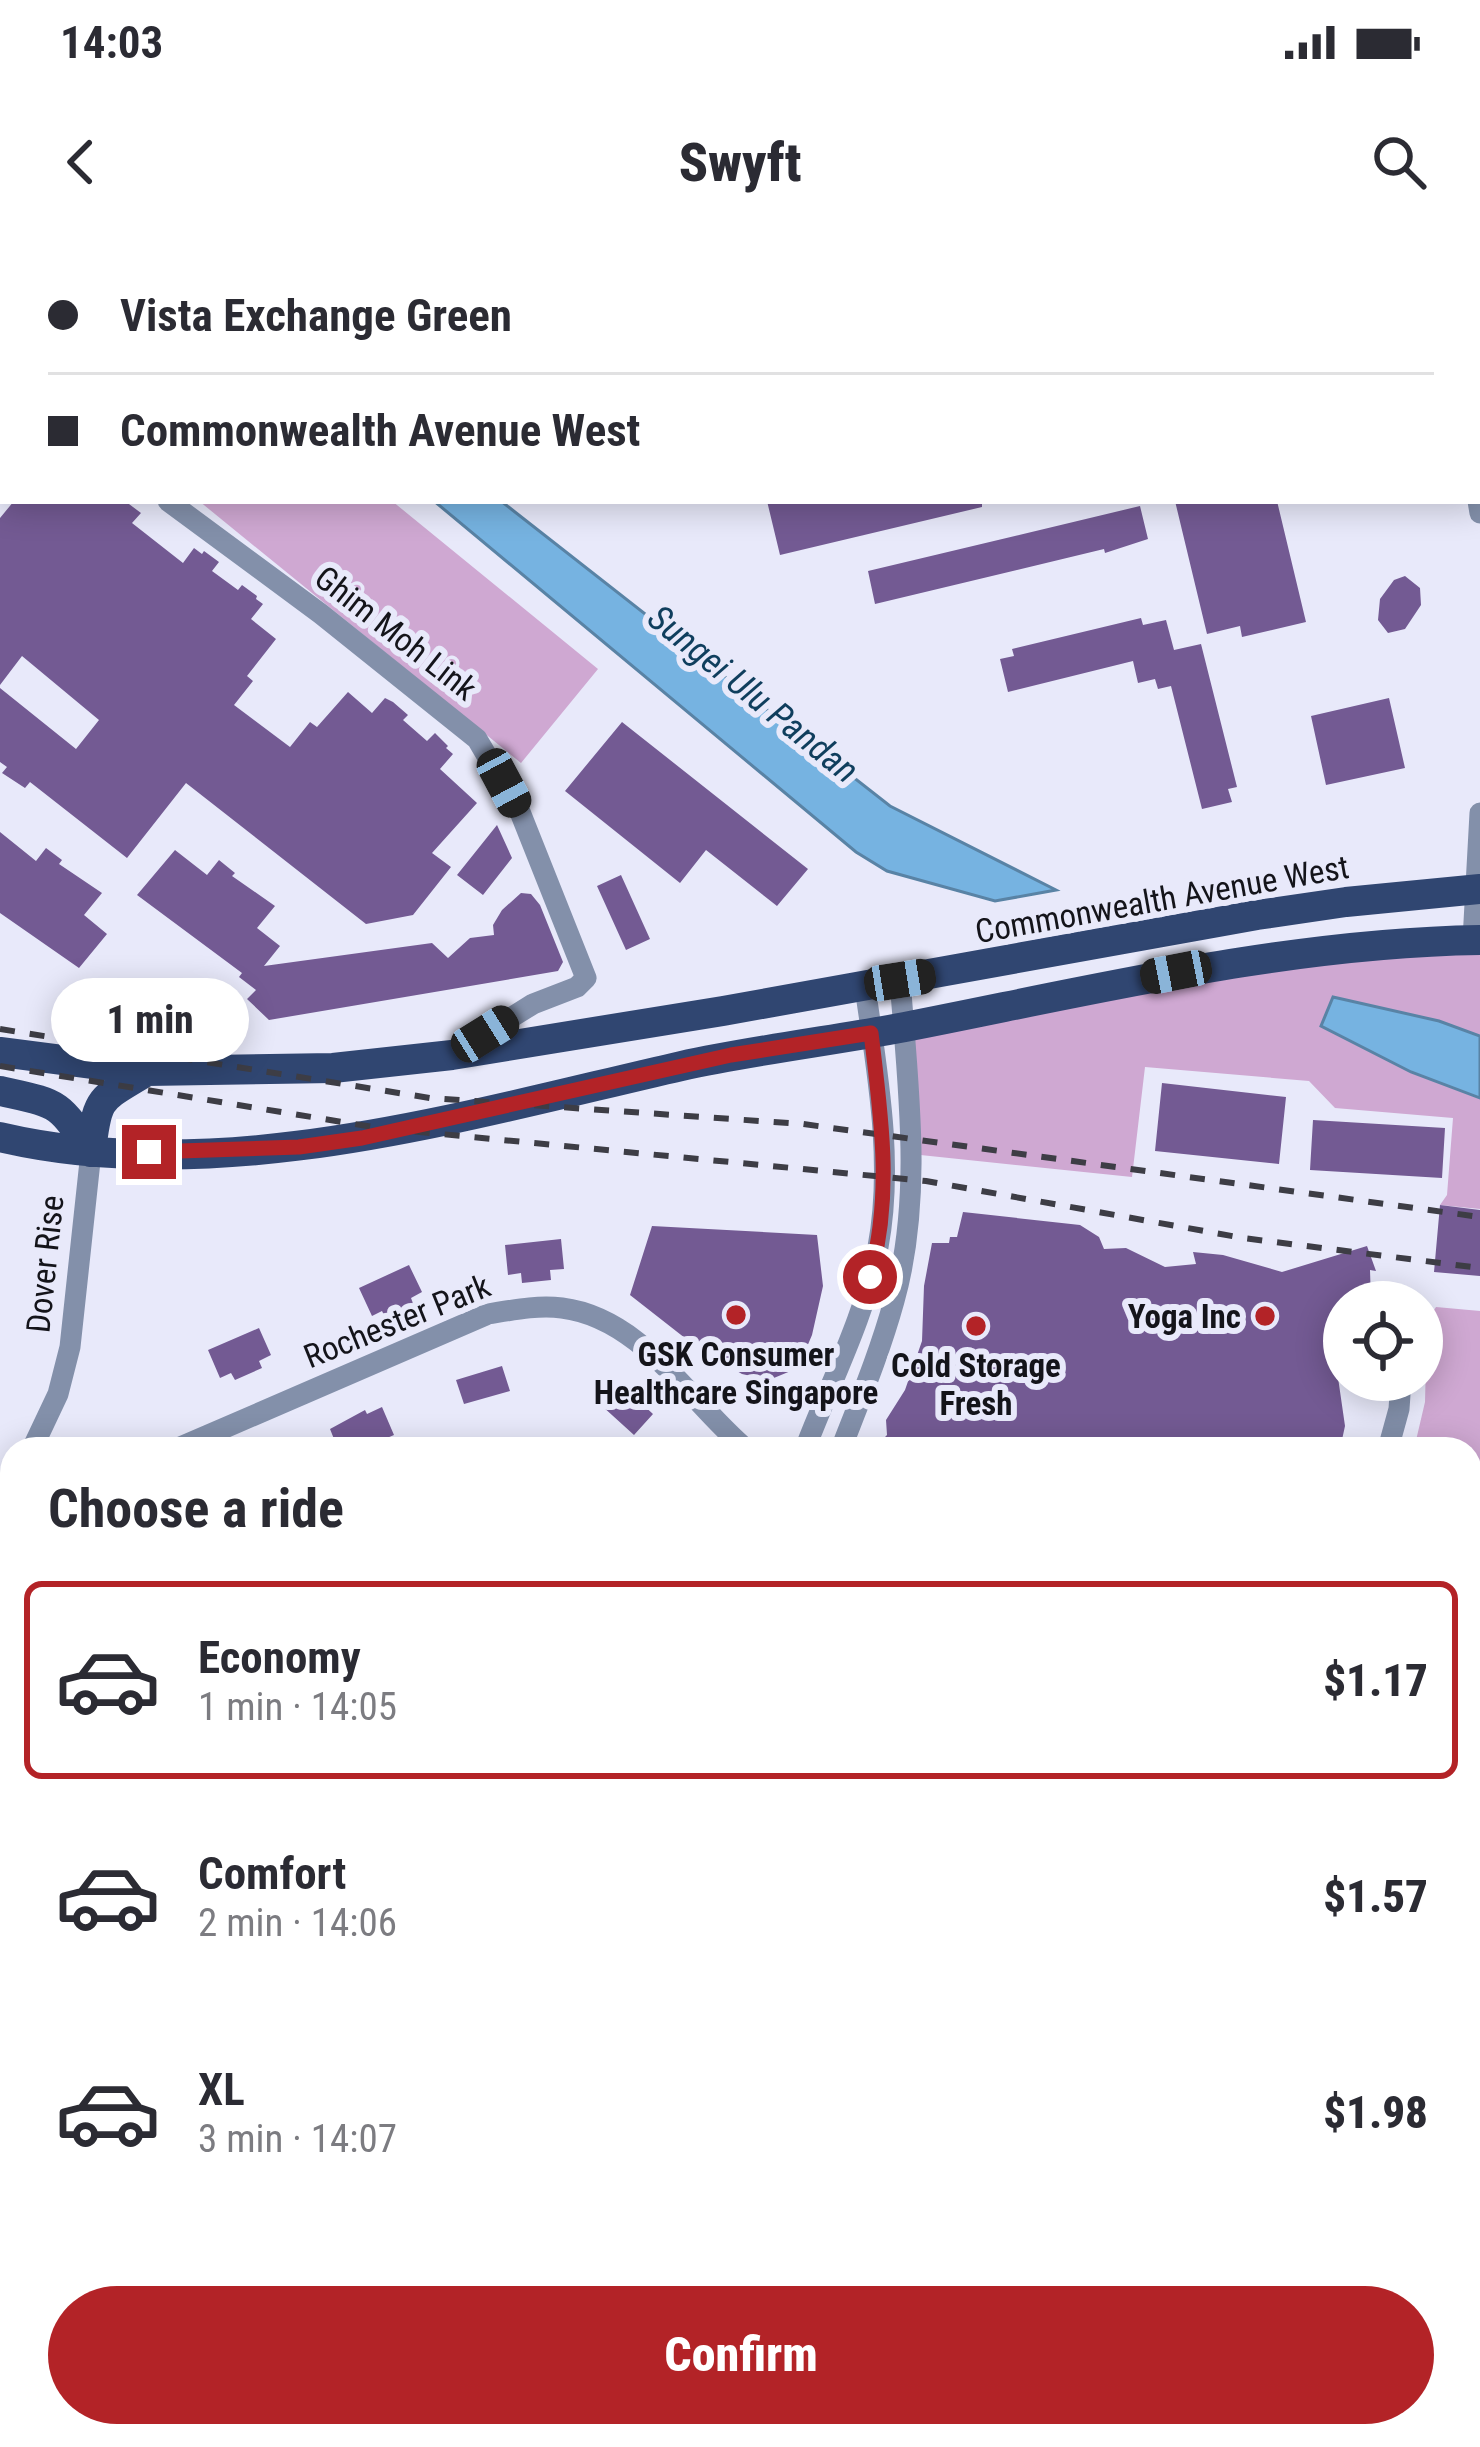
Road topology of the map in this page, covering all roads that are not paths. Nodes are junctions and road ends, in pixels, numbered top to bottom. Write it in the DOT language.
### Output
graph roads {
  1 [pos="172,504"];
  2 [pos="1480,813"];
  3 [pos="1476,889"];
  4 [pos="1477,940"];
  5 [pos="900,980"];
  6 [pos="865,987"];
  7 [pos="903,1027"];
  8 [pos="871,1033"];
  9 [pos="0,1052"];
  10 [pos="452,1055"];
  11 [pos="147,1071"];
  12 [pos="0,1091"];
  13 [pos="0,1137"];
  14 [pos="91,1151"];
  15 [pos="1400,1401"];
  16 [pos="38,1437"];
  17 [pos="204,1437"];
  18 [pos="734,1437"];
  19 [pos="810,1437"];
  20 [pos="846,1437"];
  21 [pos="1391,1437"];
  1 -- 10 [label="street, Ghim Moh Link"];
  2 -- 3 [label="street"];
  3 -- 4 [label="street"];
  3 -- 5 [label="main road, Commonwealth Avenue West"];
  4 -- 7 [label="main road"];
  5 -- 6 [label="main road, Commonwealth Avenue West"];
  5 -- 7 [label="street"];
  6 -- 8 [label="street"];
  6 -- 10 [label="main road, Commonwealth Avenue West"];
  7 -- 8 [label="main road"];
  7 -- 20 [label="street"];
  8 -- 14 [label="main road"];
  8 -- 19 [label="street"];
  9 -- 11 [label="main road, Commonwealth Avenue West"];
  10 -- 11 [label="main road, Commonwealth Avenue West"];
  11 -- 14 [label="main road"];
  12 -- 14 [label="main road"];
  13 -- 14 [label="main road"];
  14 -- 16 [label="street, Dover Rise"];
  15 -- 21 [label="street"];
  17 -- 18 [label="street, Rochester Park"];
}
